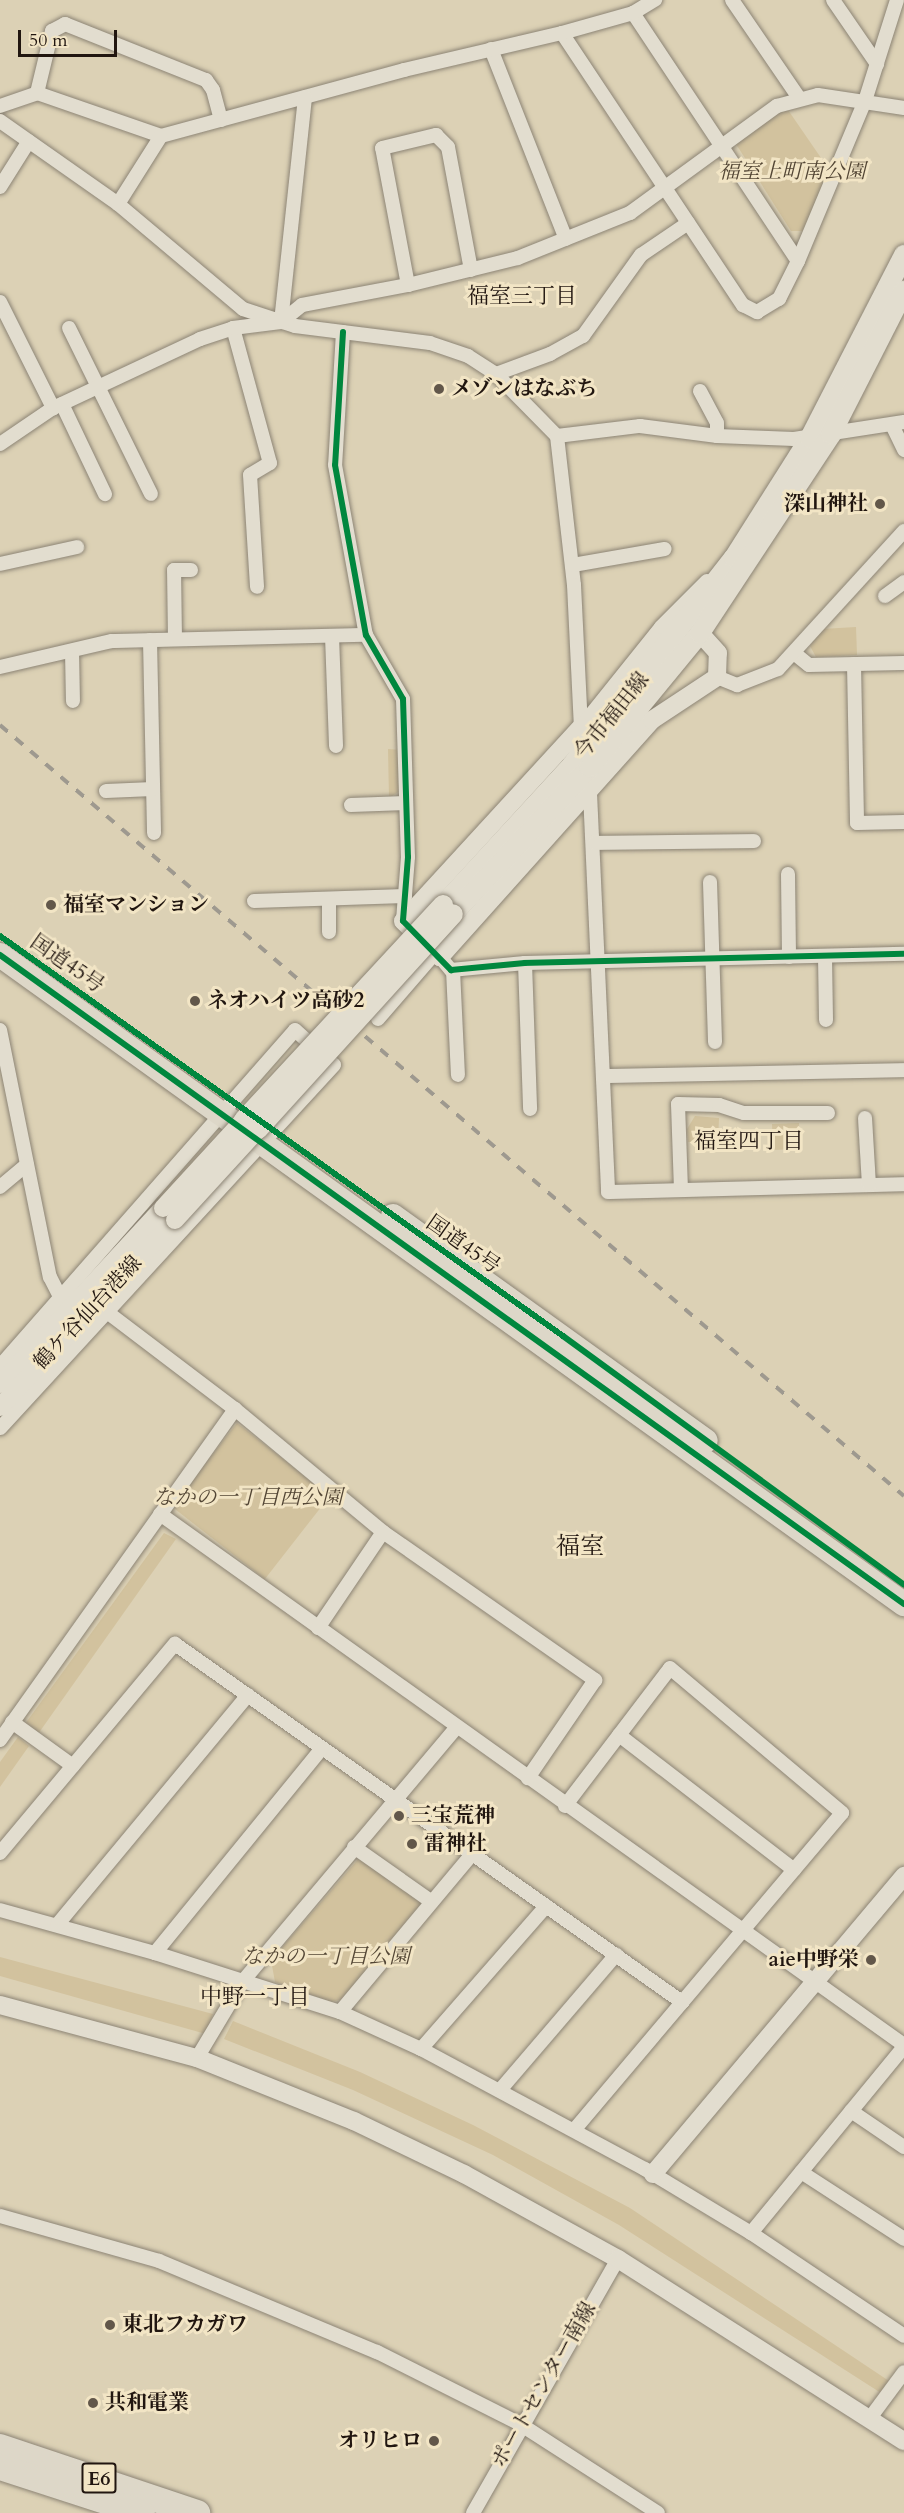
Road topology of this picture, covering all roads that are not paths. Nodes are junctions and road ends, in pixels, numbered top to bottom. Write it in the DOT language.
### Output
graph roads {
  1 [pos="655,0"];
  2 [pos="732,0"];
  3 [pos="833,0"];
  4 [pos="897,0"];
  5 [pos="633,13"];
  6 [pos="562,33"];
  7 [pos="491,49"];
  8 [pos="877,64"];
  9 [pos="37,93"];
  10 [pos="305,97"];
  11 [pos="799,98"];
  12 [pos="865,101"];
  13 [pos="0,106"];
  14 [pos="904,108"];
  15 [pos="221,120"];
  16 [pos="0,121"];
  17 [pos="161,136"];
  18 [pos="29,141"];
  19 [pos="721,145"];
  20 [pos="0,187"];
  21 [pos="666,190"];
  22 [pos="118,204"];
  23 [pos="688,224"];
  24 [pos="566,239"];
  25 [pos="904,255"];
  26 [pos="798,261"];
  27 [pos="471,270"];
  28 [pos="408,285"];
  29 [pos="904,291"];
  30 [pos="0,302"];
  31 [pos="281,322"];
  32 [pos="69,328"];
  33 [pos="233,328"];
  34 [pos="343,332"];
  35 [pos="496,374"];
  36 [pos="99,388"];
  37 [pos="700,391"];
  38 [pos="58,406"];
  39 [pos="900,422"];
  40 [pos="831,434"];
  41 [pos="557,436"];
  42 [pos="717,436"];
  43 [pos="810,438"];
  44 [pos="0,444"];
  45 [pos="904,450"];
  46 [pos="105,494"];
  47 [pos="151,494"];
  48 [pos="904,531"];
  49 [pos="77,547"];
  50 [pos="665,549"];
  51 [pos="734,558"];
  52 [pos="0,564"];
  53 [pos="573,565"];
  54 [pos="191,570"];
  55 [pos="904,582"];
  56 [pos="256,587"];
  57 [pos="885,596"];
  58 [pos="700,633"];
  59 [pos="332,636"];
  60 [pos="366,636"];
  61 [pos="175,639"];
  62 [pos="150,640"];
  63 [pos="72,651"];
  64 [pos="794,652"];
  65 [pos="904,663"];
  66 [pos="854,664"];
  67 [pos="0,667"];
  68 [pos="717,677"];
  69 [pos="73,701"];
  70 [pos="581,727"];
  71 [pos="336,746"];
  72 [pos="153,789"];
  73 [pos="106,791"];
  74 [pos="590,794"];
  75 [pos="406,803"];
  76 [pos="351,805"];
  77 [pos="904,822"];
  78 [pos="154,833"];
  79 [pos="754,841"];
  80 [pos="595,843"];
  81 [pos="788,874"];
  82 [pos="710,882"];
  83 [pos="405,896"];
  84 [pos="329,898"];
  85 [pos="254,901"];
  86 [pos="448,909"];
  87 [pos="403,921"];
  88 [pos="329,932"];
  89 [pos="0,936"];
  90 [pos="904,954"];
  91 [pos="0,955"];
  92 [pos="825,956"];
  93 [pos="789,957"];
  94 [pos="712,959"];
  95 [pos="442,960"];
  96 [pos="599,961"];
  97 [pos="525,963"];
  98 [pos="378,1019"];
  99 [pos="826,1020"];
  100 [pos="0,1030"];
  101 [pos="715,1042"];
  102 [pos="904,1070"];
  103 [pos="458,1075"];
  104 [pos="603,1076"];
  105 [pos="530,1109"];
  106 [pos="828,1113"];
  107 [pos="865,1118"];
  108 [pos="250,1124"];
  109 [pos="27,1164"];
  110 [pos="904,1184"];
  111 [pos="870,1185"];
  112 [pos="0,1187"];
  113 [pos="681,1190"];
  114 [pos="169,1214"];
  115 [pos="60,1298"];
  116 [pos="107,1312"];
  117 [pos="0,1366"];
  118 [pos="0,1384"];
  119 [pos="0,1407"];
  120 [pos="235,1409"];
  121 [pos="0,1428"];
  122 [pos="160,1514"];
  123 [pos="383,1532"];
  124 [pos="904,1585"];
  125 [pos="904,1604"];
  126 [pos="318,1628"];
  127 [pos="248,1695"];
  128 [pos="12,1722"];
  129 [pos="456,1727"];
  130 [pos="619,1735"];
  131 [pos="0,1740"];
  132 [pos="322,1748"];
  133 [pos="72,1767"];
  134 [pos="528,1778"];
  135 [pos="395,1799"];
  136 [pos="565,1806"];
  137 [pos="354,1847"];
  138 [pos="0,1853"];
  139 [pos="472,1854"];
  140 [pos="794,1870"];
  141 [pos="904,1876"];
  142 [pos="432,1902"];
  143 [pos="546,1906"];
  144 [pos="0,1910"];
  145 [pos="57,1924"];
  146 [pos="742,1931"];
  147 [pos="155,1953"];
  148 [pos="616,1955"];
  149 [pos="243,1981"];
  150 [pos="813,1981"];
  151 [pos="682,2002"];
  152 [pos="0,2005"];
  153 [pos="340,2012"];
  154 [pos="904,2046"];
  155 [pos="421,2049"];
  156 [pos="196,2058"];
  157 [pos="501,2089"];
  158 [pos="851,2111"];
  159 [pos="575,2129"];
  160 [pos="904,2147"];
  161 [pos="801,2172"];
  162 [pos="653,2174"];
  163 [pos="0,2216"];
  164 [pos="751,2233"];
  165 [pos="904,2239"];
  166 [pos="618,2259"];
  167 [pos="904,2336"];
  168 [pos="904,2372"];
  169 [pos="870,2418"];
  170 [pos="520,2424"];
  171 [pos="904,2440"];
  172 [pos="0,2447"];
  173 [pos="0,2467"];
  174 [pos="0,2483"];
  175 [pos="102,2513"];
  176 [pos="142,2513"];
  177 [pos="197,2513"];
  178 [pos="473,2513"];
  179 [pos="658,2513"];
  1 -- 5 [label="street"];
  2 -- 11 [label="street"];
  3 -- 8 [label="street"];
  4 -- 8 [label="street"];
  5 -- 6 [label="street"];
  5 -- 19 [label="street"];
  6 -- 7 [label="street"];
  6 -- 21 [label="street"];
  7 -- 10 [label="street"];
  7 -- 24 [label="street"];
  8 -- 12 [label="street"];
  9 -- 13 [label="street"];
  9 -- 15 [label="street"];
  9 -- 17 [label="street"];
  10 -- 15 [label="street"];
  10 -- 31 [label="street"];
  11 -- 12 [label="street"];
  11 -- 19 [label="street"];
  12 -- 14 [label="street"];
  12 -- 26 [label="street"];
  15 -- 17 [label="street"];
  16 -- 18 [label="street"];
  17 -- 22 [label="street"];
  18 -- 20 [label="street"];
  18 -- 22 [label="street"];
  19 -- 21 [label="street"];
  19 -- 26 [label="street"];
  21 -- 23 [label="street"];
  21 -- 24 [label="street"];
  22 -- 31 [label="street"];
  23 -- 26 [label="street"];
  23 -- 35 [label="street"];
  24 -- 27 [label="street"];
  25 -- 43 [label="main road, 今市福田線"];
  27 -- 28 [label="street"];
  27 -- 28 [label="street"];
  28 -- 31 [label="street"];
  29 -- 40 [label="main road, 今市福田線"];
  30 -- 38 [label="street"];
  31 -- 33 [label="street"];
  31 -- 34 [label="street"];
  32 -- 36 [label="street"];
  33 -- 36 [label="street"];
  33 -- 56 [label="street"];
  34 -- 35 [label="street"];
  34 -- 60 [label="street"];
  35 -- 41 [label="street"];
  36 -- 38 [label="street"];
  36 -- 47 [label="street"];
  37 -- 42 [label="street"];
  38 -- 44 [label="street"];
  38 -- 46 [label="street"];
  39 -- 40 [label="street"];
  39 -- 45 [label="street"];
  40 -- 43 [label="street"];
  40 -- 58 [label="main road, 今市福田線"];
  41 -- 42 [label="street"];
  41 -- 53 [label="street"];
  42 -- 43 [label="street"];
  43 -- 51 [label="main road, 今市福田線"];
  48 -- 64 [label="street"];
  49 -- 52 [label="street"];
  50 -- 53 [label="street"];
  51 -- 70 [label="street"];
  51 -- 86 [label="main road, 今市福田線"];
  53 -- 70 [label="street"];
  54 -- 61 [label="street"];
  55 -- 57 [label="street"];
  58 -- 68 [label="street"];
  58 -- 86 [label="main road, 今市福田線"];
  59 -- 60 [label="street"];
  59 -- 61 [label="street"];
  59 -- 71 [label="street"];
  60 -- 75 [label="street"];
  61 -- 62 [label="street"];
  62 -- 63 [label="street"];
  62 -- 72 [label="street"];
  63 -- 67 [label="street"];
  63 -- 69 [label="street"];
  64 -- 66 [label="street"];
  64 -- 68 [label="street"];
  65 -- 66 [label="street"];
  66 -- 77 [label="street"];
  68 -- 74 [label="street"];
  70 -- 87 [label="street"];
  72 -- 73 [label="street"];
  72 -- 78 [label="street"];
  74 -- 80 [label="street"];
  74 -- 95 [label="street"];
  75 -- 76 [label="street"];
  75 -- 83 [label="street"];
  79 -- 80 [label="street"];
  80 -- 96 [label="street"];
  81 -- 93 [label="street"];
  82 -- 94 [label="street"];
  83 -- 84 [label="street"];
  83 -- 87 [label="street"];
  84 -- 85 [label="street"];
  84 -- 88 [label="street"];
  86 -- 108 [label="main road, 今市福田線, bridge"];
  87 -- 95 [label="street"];
  89 -- 108 [label="highway, 国道45号"];
  90 -- 92 [label="street"];
  91 -- 108 [label="highway, 国道45号"];
  92 -- 93 [label="street"];
  92 -- 99 [label="street"];
  93 -- 94 [label="street"];
  94 -- 96 [label="street"];
  94 -- 101 [label="street"];
  95 -- 97 [label="street"];
  95 -- 98 [label="street"];
  95 -- 103 [label="street"];
  96 -- 97 [label="street"];
  96 -- 104 [label="street"];
  97 -- 105 [label="street"];
  100 -- 109 [label="street"];
  102 -- 104 [label="street"];
  104 -- 113 [label="street"];
  106 -- 113 [label="street"];
  107 -- 111 [label="street"];
  108 -- 108 [label="street"];
  108 -- 114 [label="street, bridge"];
  108 -- 115 [label="street"];
  108 -- 116 [label="street"];
  108 -- 124 [label="highway, 国道45号"];
  108 -- 125 [label="highway, 国道45号"];
  109 -- 112 [label="street"];
  109 -- 115 [label="street"];
  110 -- 111 [label="street"];
  111 -- 113 [label="street"];
  114 -- 118 [label="street, 鶴ケ谷仙台港線"];
  114 -- 119 [label="street, 鶴ケ谷仙台港線"];
  115 -- 117 [label="street"];
  116 -- 120 [label="street"];
  116 -- 121 [label="street"];
  120 -- 122 [label="street"];
  120 -- 123 [label="street"];
  122 -- 126 [label="street"];
  122 -- 128 [label="street"];
  123 -- 126 [label="street"];
  123 -- 134 [label="street"];
  126 -- 129 [label="street"];
  127 -- 132 [label="street"];
  127 -- 133 [label="street"];
  127 -- 145 [label="street"];
  128 -- 131 [label="street"];
  128 -- 133 [label="street"];
  129 -- 134 [label="street"];
  129 -- 135 [label="street"];
  130 -- 136 [label="street"];
  130 -- 140 [label="street"];
  130 -- 140 [label="street"];
  132 -- 135 [label="street"];
  132 -- 147 [label="street"];
  133 -- 138 [label="street"];
  134 -- 136 [label="street"];
  135 -- 137 [label="street"];
  135 -- 139 [label="street"];
  136 -- 146 [label="street"];
  137 -- 142 [label="street"];
  137 -- 149 [label="street"];
  139 -- 142 [label="street"];
  139 -- 143 [label="street"];
  140 -- 146 [label="street"];
  141 -- 150 [label="street"];
  142 -- 153 [label="street"];
  143 -- 148 [label="street"];
  143 -- 155 [label="street"];
  144 -- 145 [label="street"];
  145 -- 147 [label="street"];
  146 -- 150 [label="street"];
  146 -- 151 [label="street"];
  147 -- 149 [label="street"];
  148 -- 151 [label="street"];
  148 -- 157 [label="street"];
  149 -- 153 [label="street"];
  149 -- 156 [label="street"];
  150 -- 154 [label="street"];
  150 -- 162 [label="street"];
  151 -- 159 [label="street"];
  152 -- 156 [label="street"];
  153 -- 155 [label="street"];
  154 -- 158 [label="street"];
  155 -- 157 [label="street"];
  156 -- 166 [label="street"];
  157 -- 159 [label="street"];
  158 -- 160 [label="street"];
  158 -- 161 [label="street"];
  159 -- 162 [label="street"];
  161 -- 164 [label="street"];
  161 -- 165 [label="street"];
  162 -- 164 [label="street"];
  163 -- 170 [label="street"];
  164 -- 167 [label="street"];
  166 -- 169 [label="street"];
  166 -- 170 [label="street, ポートセンター南線"];
  168 -- 169 [label="street"];
  169 -- 171 [label="street"];
  170 -- 178 [label="street, ポートセンター南線"];
  170 -- 179 [label="street"];
  172 -- 177 [label="highway, E6"];
  173 -- 176 [label="highway, E6"];
  174 -- 175 [label="highway"];
}
